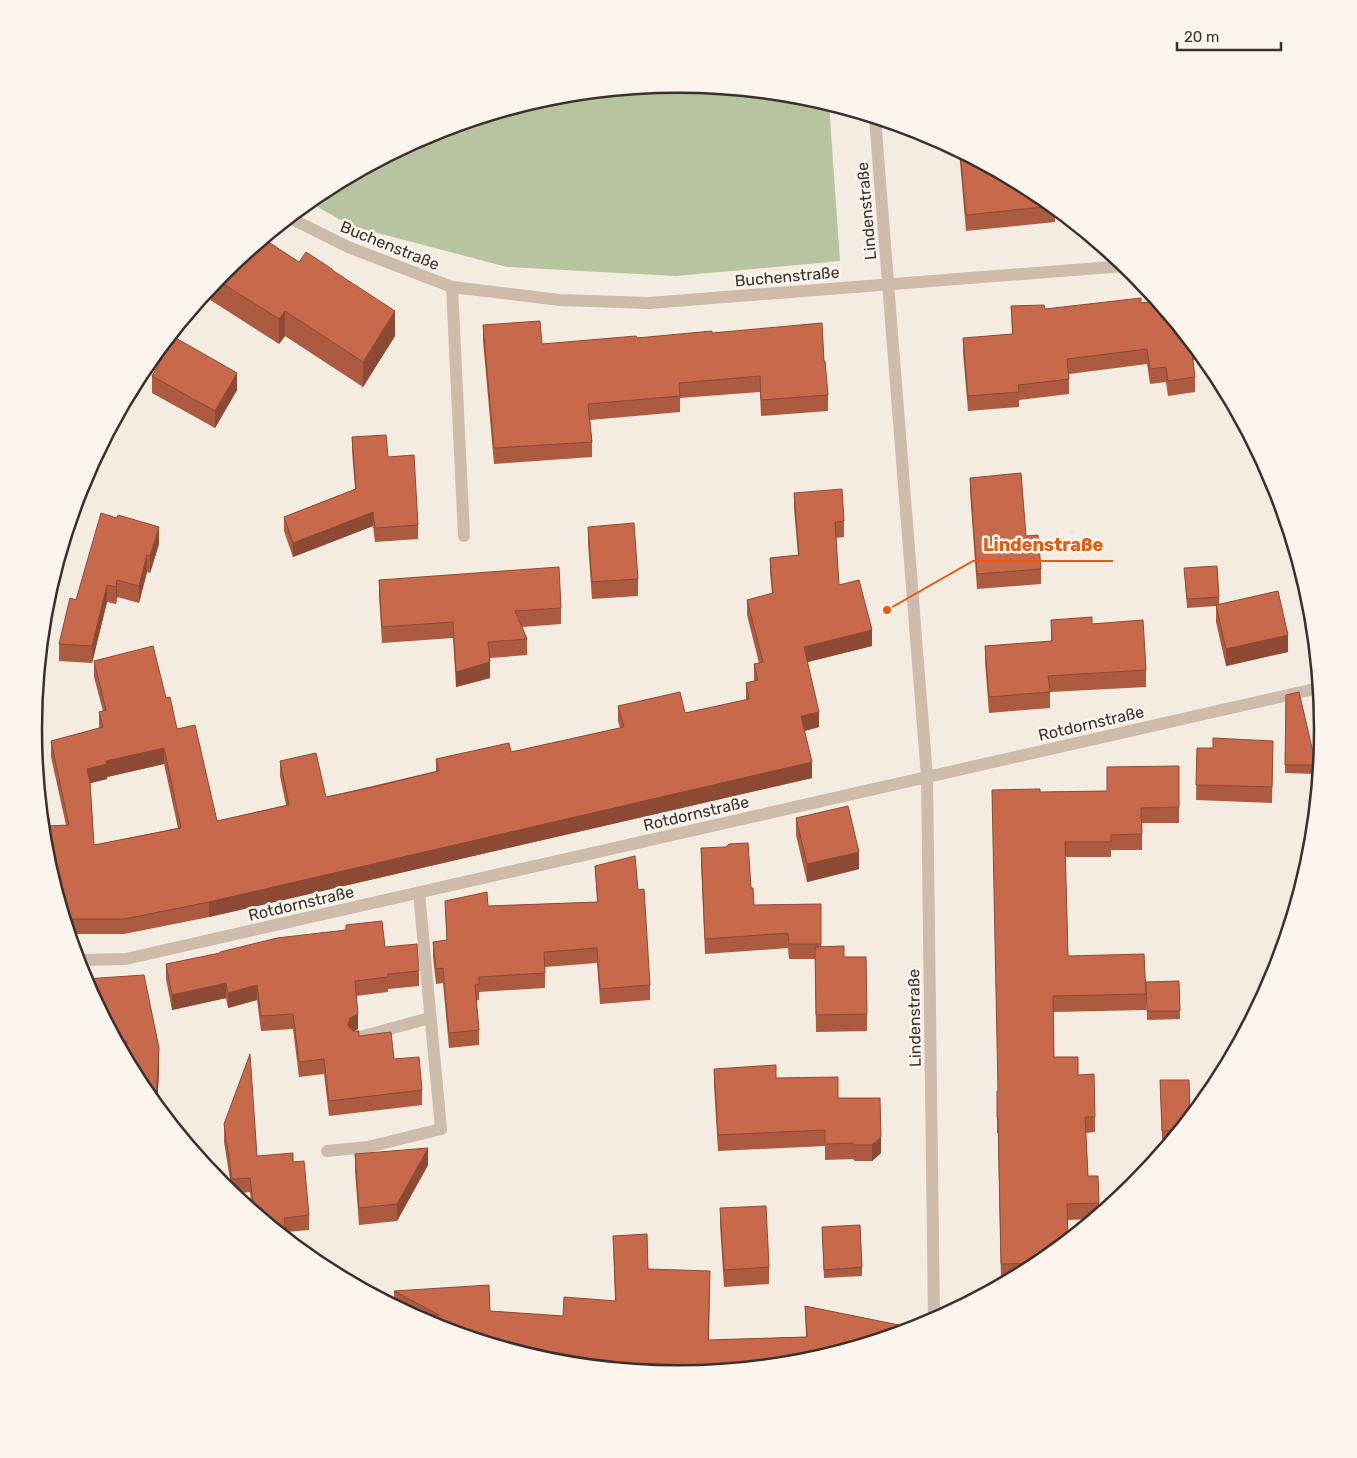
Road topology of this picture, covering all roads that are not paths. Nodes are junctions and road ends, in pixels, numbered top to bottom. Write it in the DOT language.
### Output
graph roads {
  1 [pos="876,125"];
  2 [pos="296,221"];
  3 [pos="1115,267"];
  4 [pos="888,284"];
  5 [pos="452,287"];
  6 [pos="464,536"];
  7 [pos="1313,689"];
  8 [pos="927,777"];
  9 [pos="419,892"];
  10 [pos="86,960"];
  11 [pos="430,1018"];
  12 [pos="356,1038"];
  13 [pos="327,1151"];
  14 [pos="934,1311"];
  1 -- 4 [label="street, Lindenstraße"];
  2 -- 5 [label="street, Buchenstraße"];
  3 -- 4 [label="street, Buchenstraße"];
  4 -- 5 [label="street, Buchenstraße"];
  4 -- 8 [label="street, Lindenstraße"];
  5 -- 6 [label="street, Buchenstraße"];
  7 -- 8 [label="street, Rotdornstraße"];
  8 -- 9 [label="street, Rotdornstraße"];
  8 -- 14 [label="street, Lindenstraße"];
  9 -- 10 [label="street, Rotdornstraße"];
  9 -- 11 [label="street"];
  11 -- 12 [label="street"];
  11 -- 13 [label="street"];
}
